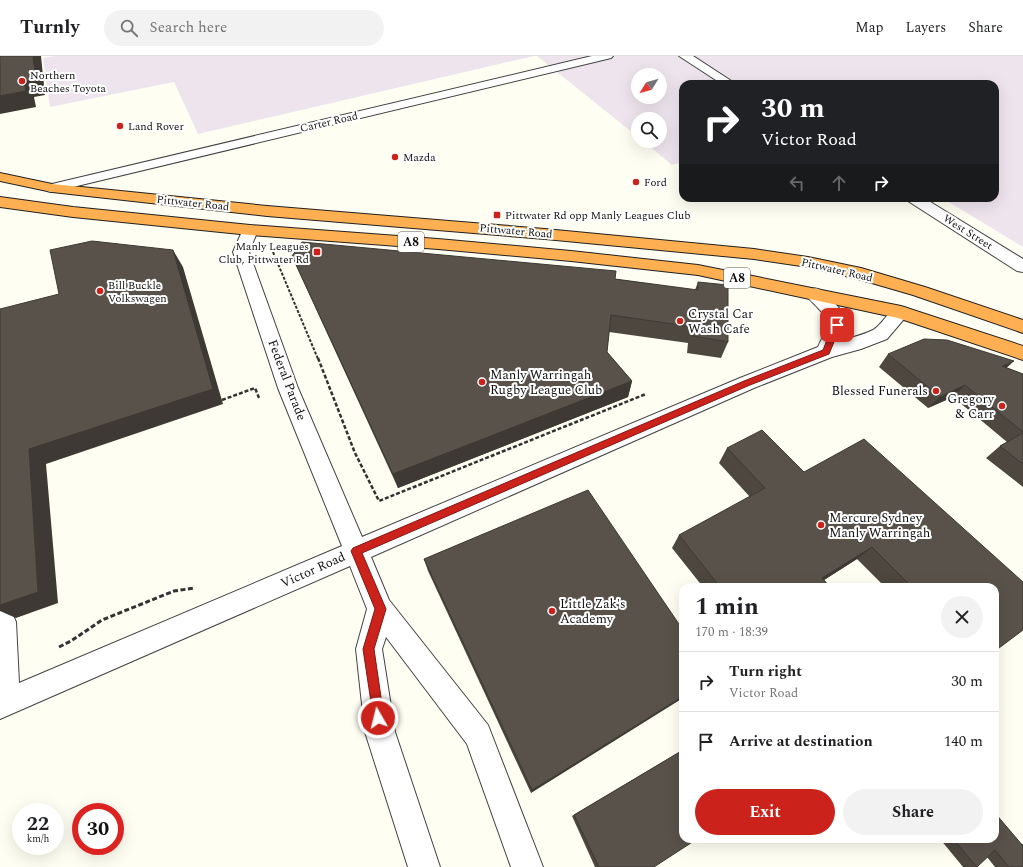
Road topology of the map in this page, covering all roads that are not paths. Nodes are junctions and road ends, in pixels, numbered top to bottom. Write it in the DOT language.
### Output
graph roads {
  1 [pos="607,56"];
  2 [pos="685,56"];
  3 [pos="724,80"];
  4 [pos="0,177"];
  5 [pos="52,188"];
  6 [pos="0,202"];
  7 [pos="919,202"];
  8 [pos="267,211"];
  9 [pos="250,230"];
  10 [pos="1023,267"];
  11 [pos="861,274"];
  12 [pos="814,294"];
  13 [pos="901,312"];
  14 [pos="1023,327"];
  15 [pos="826,352"];
  16 [pos="1023,353"];
  17 [pos="356,551"];
  18 [pos="380,609"];
  19 [pos="3,622"];
  20 [pos="3,704"];
  21 [pos="424,867"];
  22 [pos="527,867"];
  1 -- 5 [label="street, Carter Road"];
  2 -- 3 [label="street"];
  4 -- 5 [label="highway, Pittwater Road / A8"];
  5 -- 8 [label="highway, Pittwater Road / A8"];
  6 -- 9 [label="highway, Pittwater Road / A8"];
  7 -- 10 [label="street, West Street"];
  8 -- 9 [label="highway, Federal Parade"];
  8 -- 11 [label="highway, Pittwater Road / A8"];
  9 -- 12 [label="highway, Pittwater Road / A8"];
  9 -- 17 [label="street, Federal Parade"];
  11 -- 13 [label="highway"];
  11 -- 14 [label="highway, Pittwater Road / A8"];
  12 -- 13 [label="highway, Pittwater Road / A8"];
  12 -- 15 [label="street"];
  13 -- 15 [label="street, Victor Road"];
  13 -- 16 [label="highway, Pittwater Road / A8"];
  15 -- 17 [label="street, Victor Road"];
  17 -- 18 [label="street, Federal Parade"];
  17 -- 20 [label="street, Victor Road"];
  18 -- 21 [label="street"];
  18 -- 22 [label="street, Federal Parade"];
  19 -- 20 [label="street"];
}
